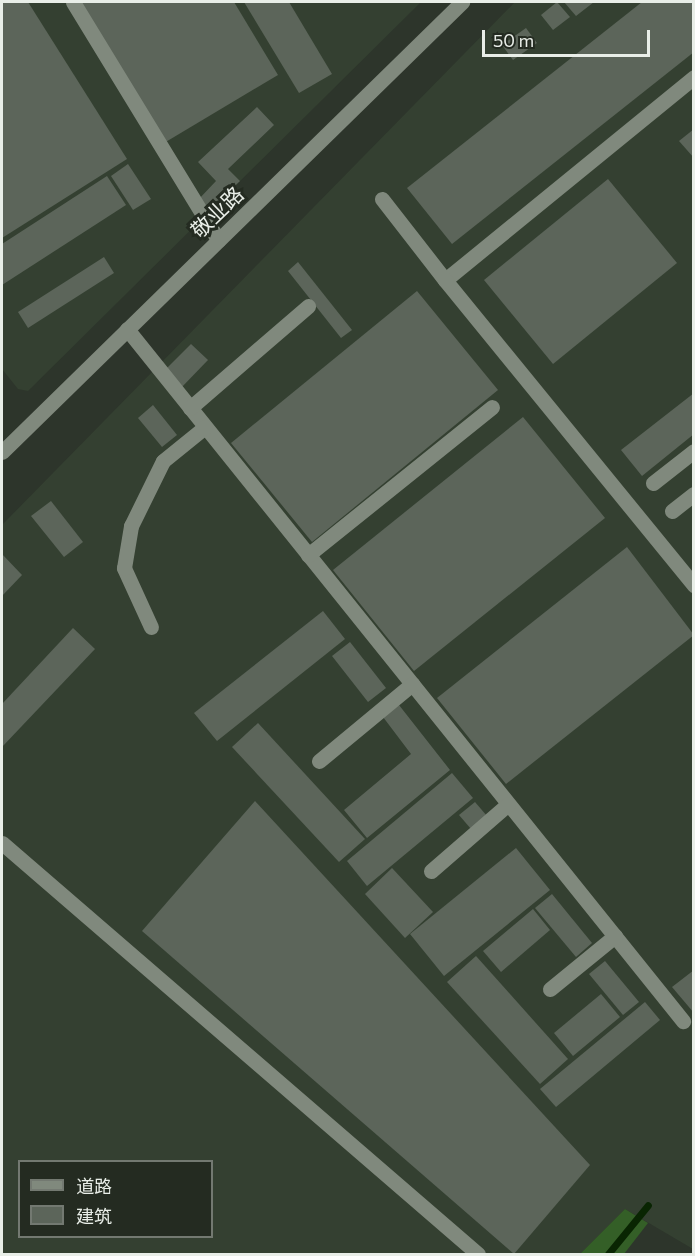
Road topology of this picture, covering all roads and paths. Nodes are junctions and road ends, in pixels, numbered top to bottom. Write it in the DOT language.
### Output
graph roads {
  1 [pos="73,2"];
  2 [pos="462,2"];
  3 [pos="693,76"];
  4 [pos="382,199"];
  5 [pos="218,240"];
  6 [pos="445,280"];
  7 [pos="308,306"];
  8 [pos="127,329"];
  9 [pos="492,407"];
  10 [pos="190,408"];
  11 [pos="205,427"];
  12 [pos="2,451"];
  13 [pos="693,451"];
  14 [pos="653,483"];
  15 [pos="693,494"];
  16 [pos="672,511"];
  17 [pos="308,555"];
  18 [pos="693,585"];
  19 [pos="151,627"];
  20 [pos="412,684"];
  21 [pos="319,761"];
  22 [pos="508,804"];
  23 [pos="2,843"];
  24 [pos="431,871"];
  25 [pos="615,936"];
  26 [pos="550,989"];
  27 [pos="683,1021"];
  28 [pos="478,1254"];
  1 -- 5 [label="street"];
  2 -- 5 [label="street, 敬业路"];
  3 -- 6 [label="street"];
  4 -- 6 [label="street"];
  5 -- 8 [label="street, 敬业路"];
  6 -- 18 [label="street"];
  7 -- 10 [label="street"];
  8 -- 10 [label="street"];
  8 -- 12 [label="street, 敬业路"];
  9 -- 17 [label="street"];
  10 -- 11 [label="street"];
  11 -- 17 [label="street"];
  11 -- 19 [label="street"];
  13 -- 14 [label="street"];
  15 -- 16 [label="street"];
  17 -- 20 [label="street"];
  20 -- 21 [label="street"];
  20 -- 22 [label="street"];
  22 -- 24 [label="street"];
  22 -- 25 [label="street"];
  23 -- 28 [label="street"];
  25 -- 26 [label="street"];
  25 -- 27 [label="street"];
}
